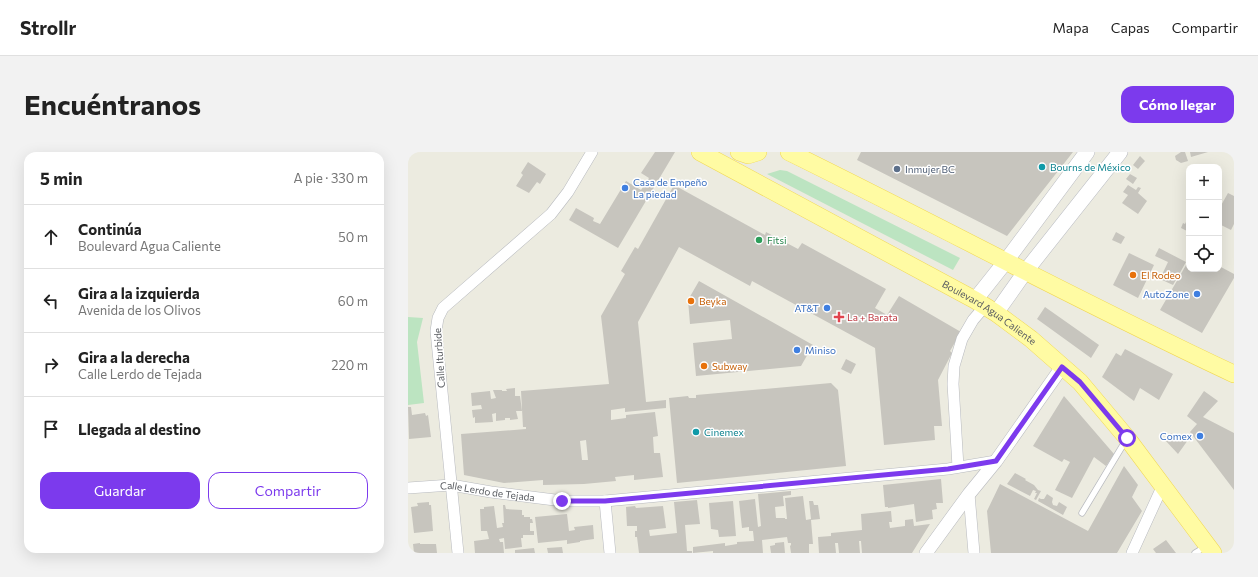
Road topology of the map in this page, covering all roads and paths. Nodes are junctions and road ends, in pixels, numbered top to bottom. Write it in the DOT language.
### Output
graph roads {
  1 [pos="592,152"];
  2 [pos="700,152"];
  3 [pos="739,152"];
  4 [pos="758,152"];
  5 [pos="789,152"];
  6 [pos="1087,152"];
  7 [pos="1120,152"];
  8 [pos="1006,261"];
  9 [pos="1025,272"];
  10 [pos="986,306"];
  11 [pos="1062,367"];
  12 [pos="1234,374"];
  13 [pos="1127,438"];
  14 [pos="996,461"];
  15 [pos="958,467"];
  16 [pos="451,485"];
  17 [pos="1163,485"];
  18 [pos="408,488"];
  19 [pos="969,494"];
  20 [pos="605,501"];
  21 [pos="1082,513"];
  22 [pos="1205,550"];
  23 [pos="458,553"];
  24 [pos="610,553"];
  25 [pos="926,553"];
  26 [pos="974,553"];
  27 [pos="1132,553"];
  1 -- 16 [label="street, Calle Iturbide"];
  2 -- 10 [label="main road, Boulevard Agua Caliente"];
  3 -- 4 [label="main road"];
  5 -- 8 [label="main road"];
  6 -- 8 [label="main road"];
  7 -- 9 [label="main road"];
  8 -- 9 [label="main road"];
  8 -- 10 [label="main road"];
  9 -- 10 [label="main road"];
  9 -- 12 [label="main road"];
  10 -- 11 [label="main road, Boulevard Agua Caliente"];
  10 -- 15 [label="street"];
  11 -- 13 [label="main road, Boulevard Agua Caliente"];
  11 -- 14 [label="street"];
  13 -- 17 [label="main road, Boulevard Agua Caliente"];
  13 -- 21 [label="lane"];
  14 -- 15 [label="street, Calle Lerdo de Tejada"];
  14 -- 19 [label="street"];
  15 -- 20 [label="street, Calle Lerdo de Tejada"];
  16 -- 18 [label="street, Calle Lerdo de Tejada"];
  16 -- 20 [label="street, Calle Lerdo de Tejada"];
  16 -- 23 [label="street, Calle Iturbide"];
  17 -- 22 [label="main road, Boulevard Agua Caliente"];
  17 -- 27 [label="street"];
  19 -- 25 [label="street"];
  19 -- 26 [label="street"];
  20 -- 24 [label="street"];
}
